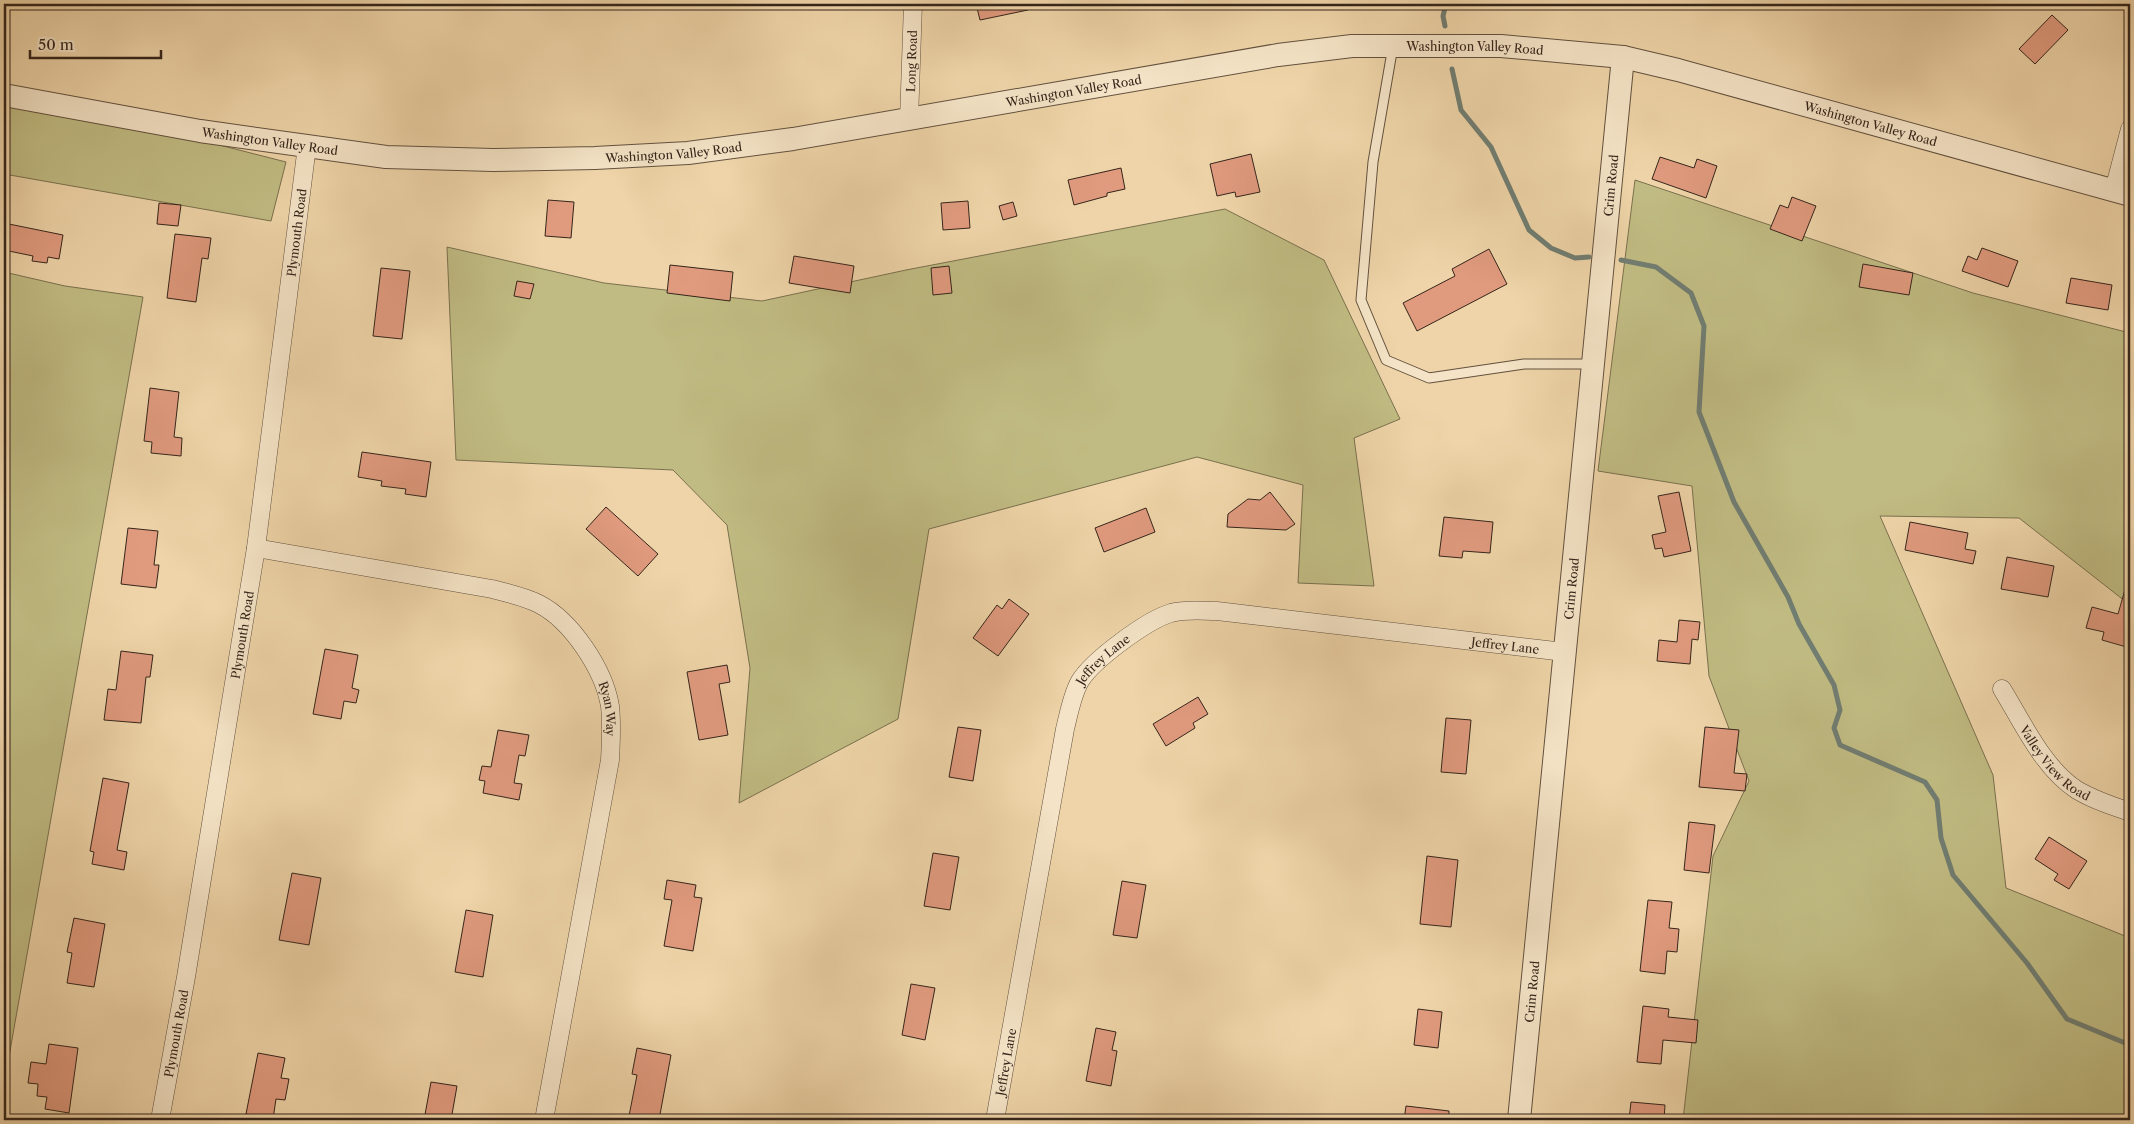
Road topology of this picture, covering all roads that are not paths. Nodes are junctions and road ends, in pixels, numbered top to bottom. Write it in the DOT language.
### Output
graph roads {
  1 [pos="913,4"];
  2 [pos="1393,45"];
  3 [pos="1623,57"];
  4 [pos="4,95"];
  5 [pos="910,120"];
  6 [pos="2130,129"];
  7 [pos="307,146"];
  8 [pos="2122,193"];
  9 [pos="1593,364"];
  10 [pos="256,548"];
  11 [pos="1564,652"];
  12 [pos="2002,689"];
  13 [pos="2130,812"];
  14 [pos="160,1120"];
  15 [pos="544,1120"];
  16 [pos="996,1120"];
  17 [pos="1519,1120"];
  1 -- 5 [label="street, Long Road"];
  2 -- 3 [label="street, Washington Valley Road"];
  2 -- 5 [label="street, Washington Valley Road"];
  2 -- 9 [label="lane"];
  3 -- 8 [label="street, Washington Valley Road"];
  3 -- 9 [label="street, Crim Road"];
  4 -- 7 [label="street, Washington Valley Road"];
  5 -- 7 [label="street, Washington Valley Road"];
  6 -- 8 [label="street"];
  7 -- 10 [label="street, Plymouth Road"];
  9 -- 11 [label="street, Crim Road"];
  10 -- 14 [label="street, Plymouth Road"];
  10 -- 15 [label="street, Ryan Way"];
  11 -- 16 [label="street, Jeffrey Lane"];
  11 -- 17 [label="street, Crim Road"];
  12 -- 13 [label="street, Valley View Road"];
}
